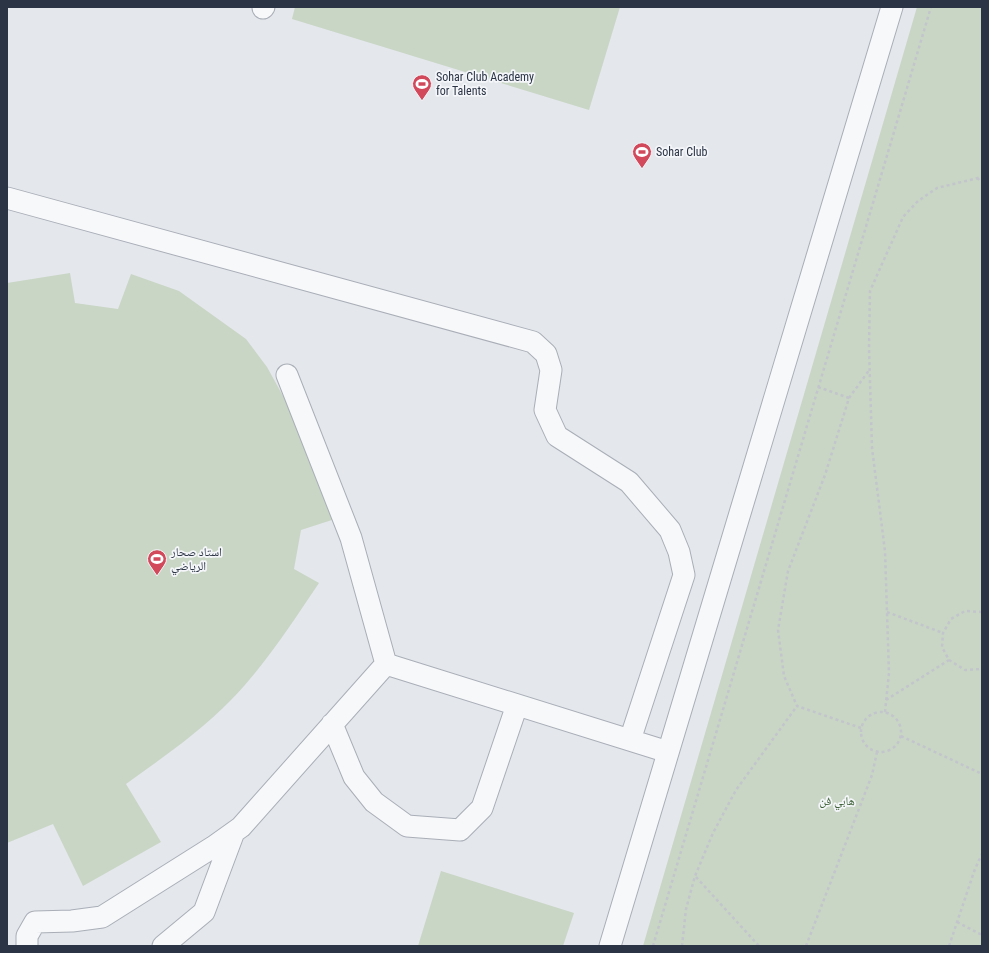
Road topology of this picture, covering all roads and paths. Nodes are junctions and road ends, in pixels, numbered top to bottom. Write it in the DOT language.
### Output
graph roads {
  1 [pos="892,7"];
  2 [pos="931,7"];
  3 [pos="982,177"];
  4 [pos="978,178"];
  5 [pos="982,182"];
  6 [pos="7,198"];
  7 [pos="870,369"];
  8 [pos="287,375"];
  9 [pos="818,387"];
  10 [pos="849,398"];
  11 [pos="887,612"];
  12 [pos="982,612"];
  13 [pos="943,633"];
  14 [pos="949,660"];
  15 [pos="386,664"];
  16 [pos="982,669"];
  17 [pos="886,700"];
  18 [pos="517,705"];
  19 [pos="797,706"];
  20 [pos="885,712"];
  21 [pos="332,724"];
  22 [pos="861,728"];
  23 [pos="901,736"];
  24 [pos="630,740"];
  25 [pos="668,752"];
  26 [pos="877,752"];
  27 [pos="982,774"];
  28 [pos="234,832"];
  29 [pos="982,854"];
  30 [pos="695,876"];
  31 [pos="957,922"];
  32 [pos="982,935"];
  33 [pos="26,946"];
  34 [pos="164,946"];
  35 [pos="610,946"];
  36 [pos="653,946"];
  37 [pos="682,946"];
  38 [pos="759,946"];
  39 [pos="806,946"];
  40 [pos="949,946"];
  1 -- 25 [label="street"];
  2 -- 9 [label="path"];
  3 -- 4 [label="path"];
  4 -- 5 [label="path"];
  4 -- 7 [label="path"];
  6 -- 24 [label="street"];
  7 -- 10 [label="path"];
  7 -- 11 [label="path"];
  8 -- 15 [label="street"];
  9 -- 10 [label="path"];
  9 -- 36 [label="path"];
  10 -- 19 [label="path"];
  11 -- 13 [label="path"];
  11 -- 17 [label="path"];
  12 -- 13 [label="path"];
  13 -- 14 [label="path"];
  14 -- 16 [label="path"];
  14 -- 17 [label="path"];
  15 -- 18 [label="street"];
  15 -- 21 [label="street"];
  17 -- 20 [label="path"];
  18 -- 21 [label="street"];
  18 -- 24 [label="street"];
  19 -- 22 [label="path"];
  19 -- 30 [label="path"];
  20 -- 22 [label="path"];
  20 -- 23 [label="path"];
  21 -- 28 [label="street"];
  22 -- 26 [label="path"];
  23 -- 26 [label="path"];
  23 -- 27 [label="path"];
  24 -- 25 [label="street"];
  25 -- 35 [label="street"];
  26 -- 39 [label="path"];
  28 -- 33 [label="street"];
  28 -- 34 [label="street"];
  29 -- 31 [label="path"];
  30 -- 37 [label="path"];
  30 -- 38 [label="path"];
  31 -- 32 [label="path"];
  31 -- 40 [label="path"];
}
